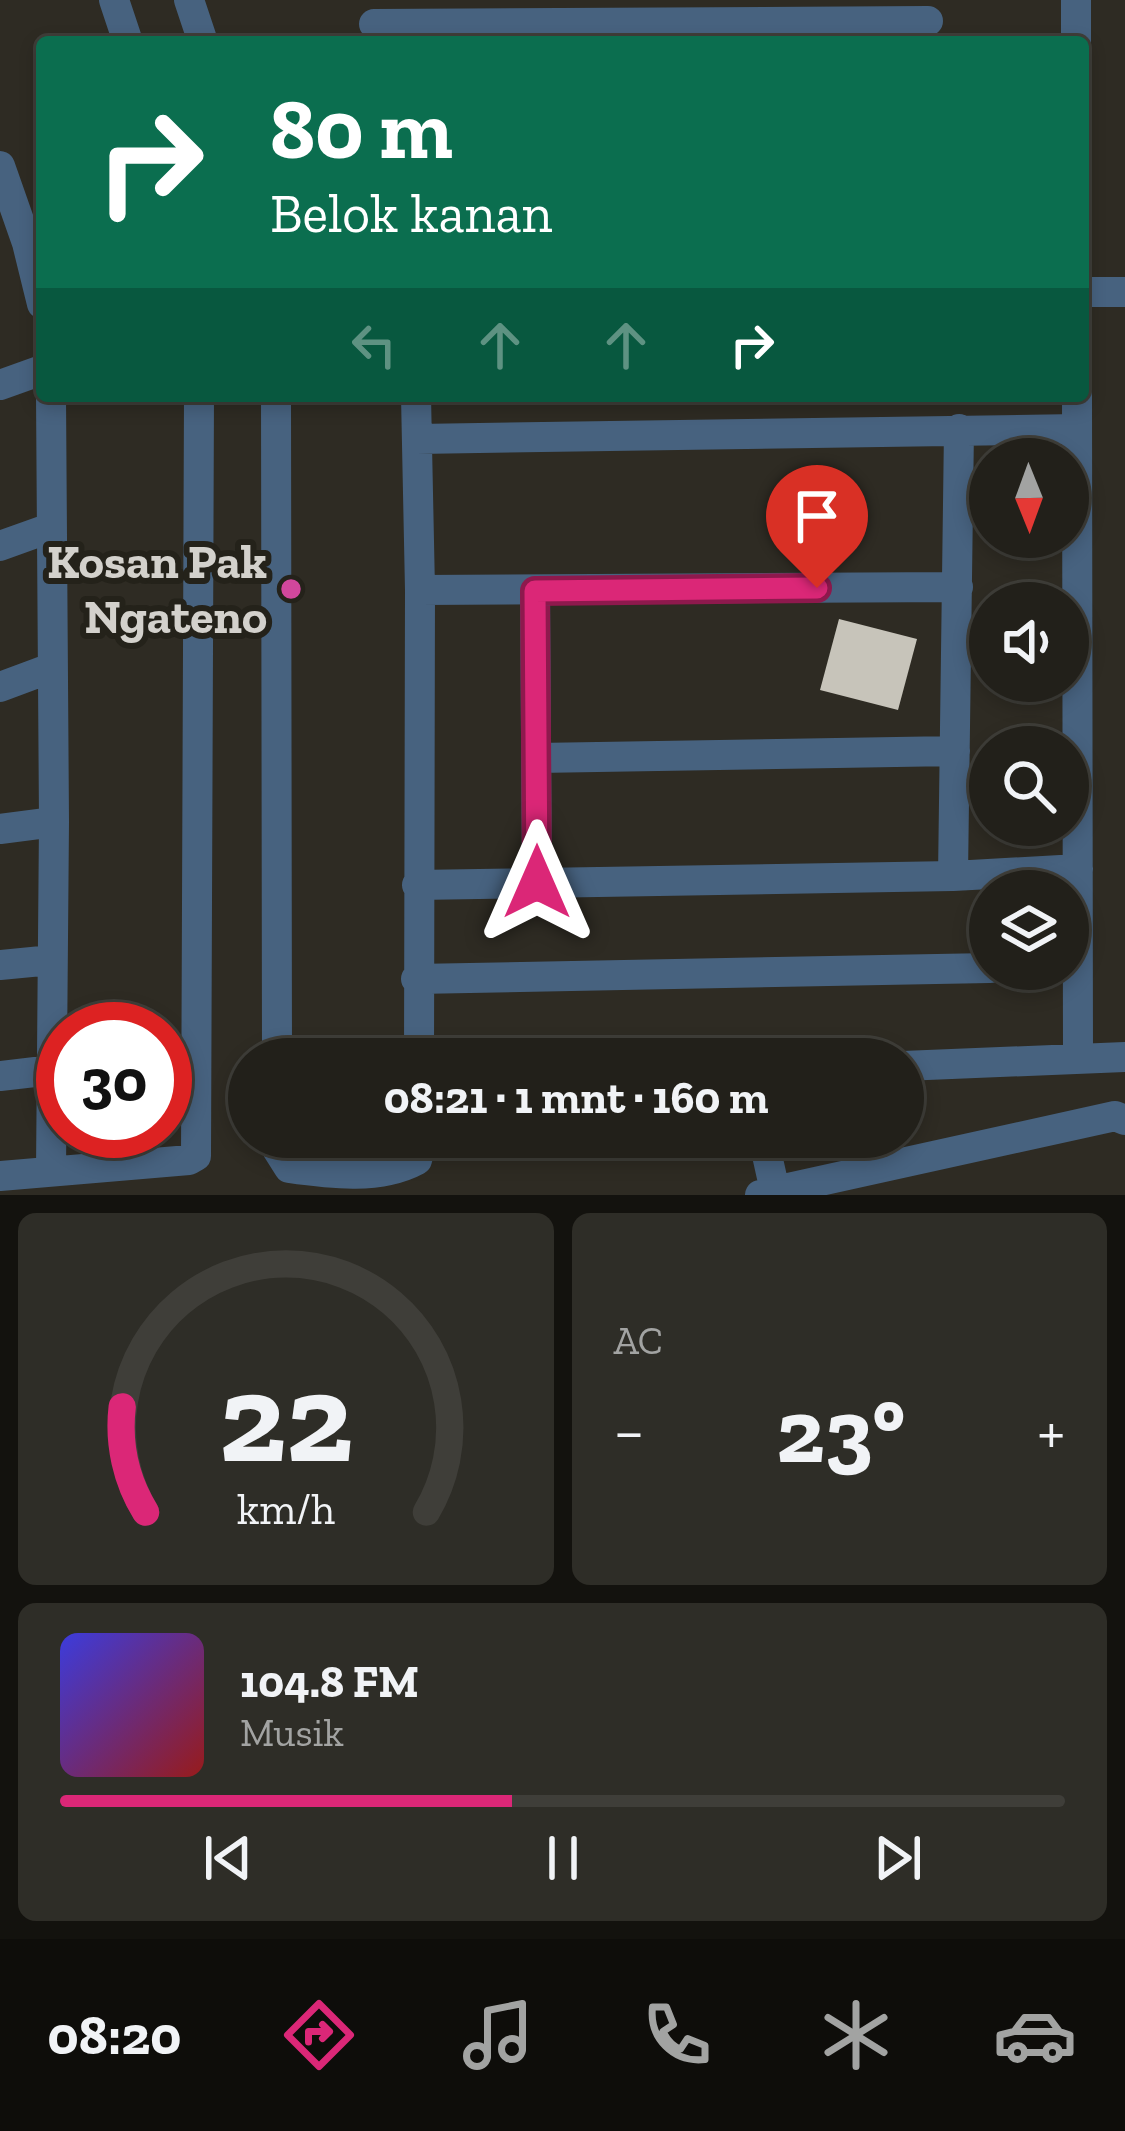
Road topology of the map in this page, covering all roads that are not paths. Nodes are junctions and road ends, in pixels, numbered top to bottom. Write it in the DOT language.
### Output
graph roads {
  1 [pos="114,0"];
  2 [pos="188,0"];
  3 [pos="1076,0"];
  4 [pos="928,21"];
  5 [pos="373,22"];
  6 [pos="126,36"];
  7 [pos="201,36"];
  8 [pos="1076,36"];
  9 [pos="0,166"];
  10 [pos="14,248"];
  11 [pos="36,292"];
  12 [pos="1089,292"];
  13 [pos="1125,292"];
  14 [pos="36,372"];
  15 [pos="0,385"];
  16 [pos="50,402"];
  17 [pos="199,402"];
  18 [pos="276,402"];
  19 [pos="416,402"];
  20 [pos="1077,402"];
  21 [pos="959,429"];
  22 [pos="1077,429"];
  23 [pos="417,439"];
  24 [pos="50,528"];
  25 [pos="0,546"];
  26 [pos="958,587"];
  27 [pos="420,590"];
  28 [pos="535,591"];
  29 [pos="51,668"];
  30 [pos="0,687"];
  31 [pos="955,751"];
  32 [pos="537,758"];
  33 [pos="54,822"];
  34 [pos="0,829"];
  35 [pos="1078,869"];
  36 [pos="953,876"];
  37 [pos="537,882"];
  38 [pos="417,885"];
  39 [pos="52,960"];
  40 [pos="0,965"];
  41 [pos="969,968"];
  42 [pos="416,979"];
  43 [pos="1074,990"];
  44 [pos="52,1002"];
  45 [pos="277,1038"];
  46 [pos="418,1038"];
  47 [pos="1125,1057"];
  48 [pos="1078,1058"];
  49 [pos="924,1065"];
  50 [pos="36,1072"];
  51 [pos="0,1076"];
  52 [pos="1125,1120"];
  53 [pos="51,1158"];
  54 [pos="283,1158"];
  55 [pos="418,1158"];
  56 [pos="766,1158"];
  57 [pos="51,1170"];
  58 [pos="0,1176"];
  59 [pos="770,1194"];
  1 -- 6 [label="street"];
  2 -- 7 [label="street"];
  3 -- 8 [label="street"];
  4 -- 5 [label="street"];
  9 -- 10 [label="street"];
  10 -- 11 [label="street"];
  12 -- 13 [label="street"];
  14 -- 15 [label="street"];
  16 -- 24 [label="street"];
  17 -- 57 [label="street"];
  18 -- 45 [label="street"];
  19 -- 23 [label="street"];
  20 -- 22 [label="street"];
  21 -- 22 [label="street"];
  21 -- 23 [label="street"];
  21 -- 26 [label="street"];
  22 -- 35 [label="street"];
  23 -- 27 [label="street"];
  24 -- 25 [label="street"];
  24 -- 29 [label="street"];
  26 -- 28 [label="street"];
  26 -- 31 [label="street"];
  27 -- 28 [label="street"];
  27 -- 38 [label="street"];
  28 -- 32 [label="street"];
  29 -- 30 [label="street"];
  29 -- 33 [label="street"];
  31 -- 32 [label="street"];
  31 -- 36 [label="street"];
  32 -- 37 [label="street"];
  33 -- 34 [label="street"];
  33 -- 39 [label="street"];
  35 -- 36 [label="street"];
  36 -- 37 [label="street"];
  37 -- 38 [label="street"];
  38 -- 42 [label="street"];
  39 -- 40 [label="street"];
  39 -- 44 [label="street"];
  41 -- 42 [label="street"];
  42 -- 46 [label="street"];
  43 -- 48 [label="street"];
  47 -- 48 [label="street"];
  48 -- 49 [label="street"];
  50 -- 51 [label="street"];
  52 -- 59 [label="street"];
  53 -- 57 [label="street"];
  54 -- 55 [label="street"];
  56 -- 59 [label="street"];
  57 -- 58 [label="street"];
}
